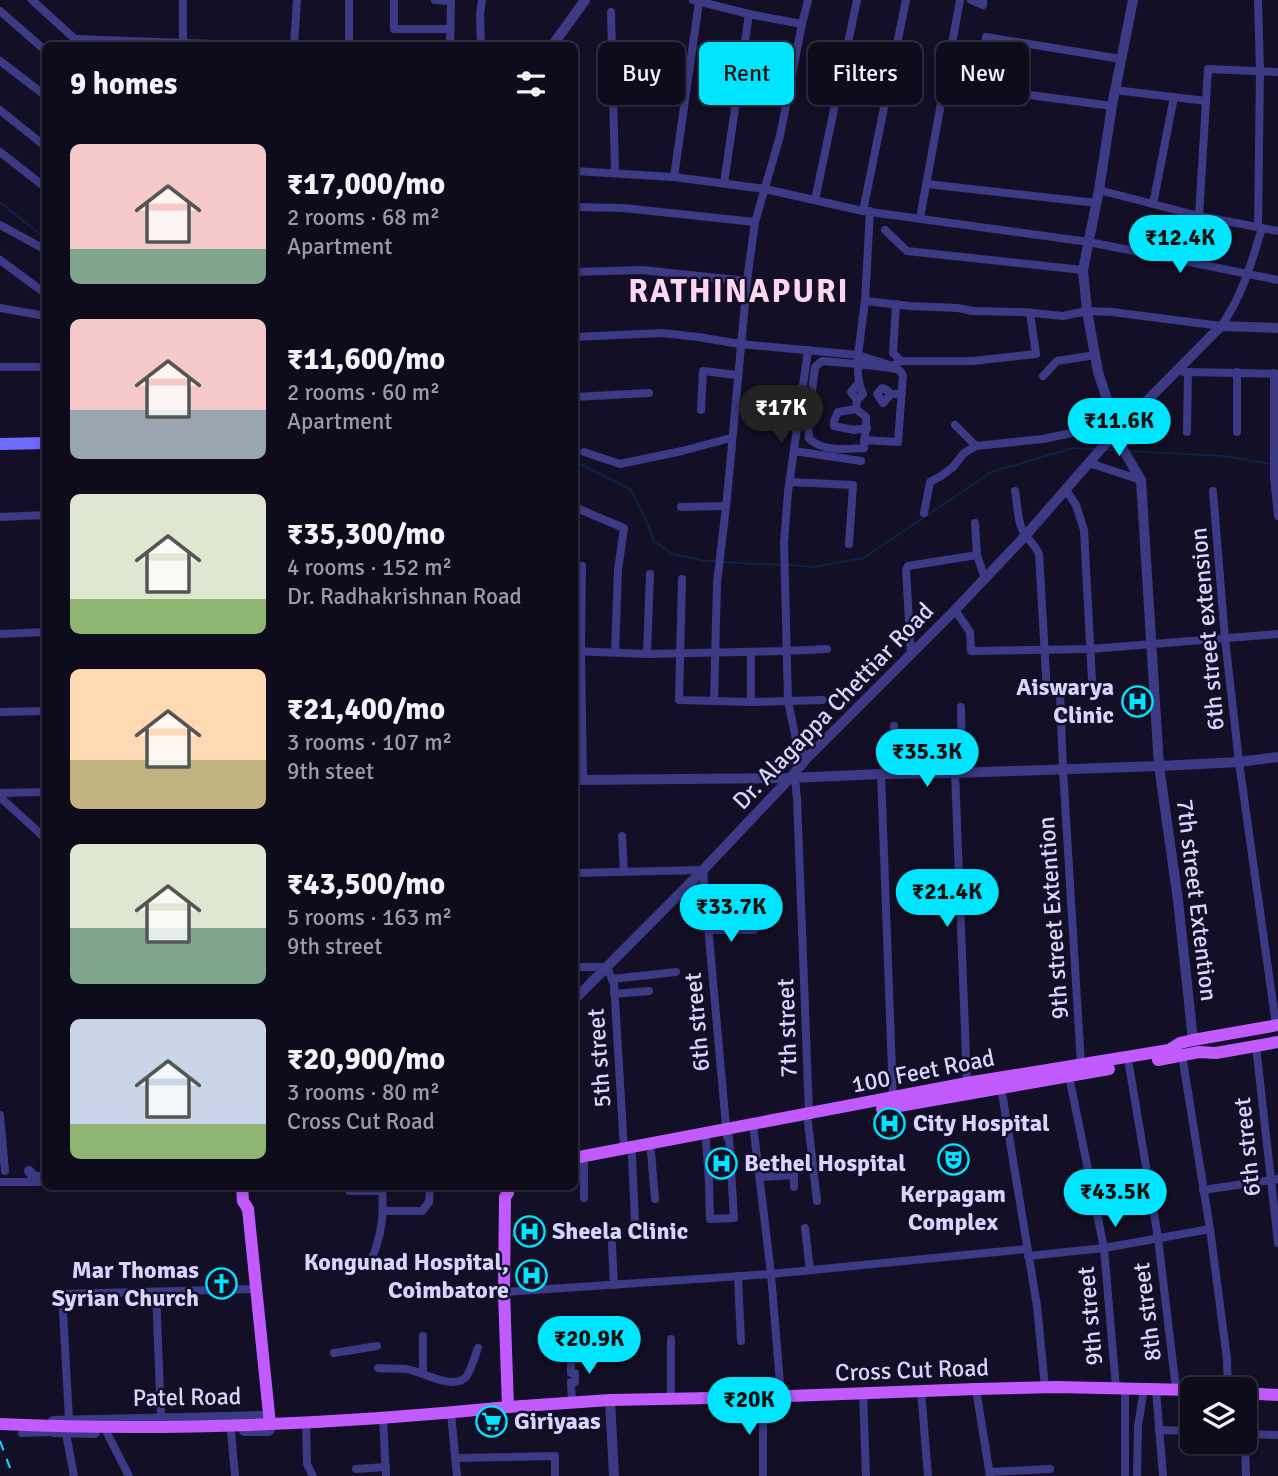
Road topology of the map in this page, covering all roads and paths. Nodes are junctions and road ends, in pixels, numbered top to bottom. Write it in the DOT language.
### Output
graph roads {
  1 [pos="32,0"];
  2 [pos="183,0"];
  3 [pos="296,0"];
  4 [pos="349,0"];
  5 [pos="394,0"];
  6 [pos="435,0"];
  7 [pos="482,0"];
  8 [pos="585,0"];
  9 [pos="808,0"];
  10 [pos="857,0"];
  11 [pos="906,0"];
  12 [pos="960,0"];
  13 [pos="971,0"];
  14 [pos="1133,0"];
  15 [pos="1258,0"];
  16 [pos="696,1"];
  17 [pos="983,3"];
  18 [pos="0,11"];
  19 [pos="611,12"];
  20 [pos="749,14"];
  21 [pos="802,24"];
  22 [pos="450,29"];
  23 [pos="118,42"];
  24 [pos="184,42"];
  25 [pos="294,42"];
  26 [pos="349,42"];
  27 [pos="450,42"];
  28 [pos="481,42"];
  29 [pos="555,42"];
  30 [pos="42,48"];
  31 [pos="1121,59"];
  32 [pos="0,61"];
  33 [pos="1260,71"];
  34 [pos="1278,72"];
  35 [pos="1115,90"];
  36 [pos="42,93"];
  37 [pos="1174,97"];
  38 [pos="1206,101"];
  39 [pos="1112,106"];
  40 [pos="0,110"];
  41 [pos="42,144"];
  42 [pos="0,152"];
  43 [pos="578,171"];
  44 [pos="615,173"];
  45 [pos="674,177"];
  46 [pos="724,183"];
  47 [pos="927,184"];
  48 [pos="42,185"];
  49 [pos="765,189"];
  50 [pos="1099,190"];
  51 [pos="815,200"];
  52 [pos="1097,203"];
  53 [pos="1153,204"];
  54 [pos="578,207"];
  55 [pos="866,211"];
  56 [pos="1199,216"];
  57 [pos="920,218"];
  58 [pos="755,222"];
  59 [pos="0,225"];
  60 [pos="1260,227"];
  61 [pos="885,230"];
  62 [pos="1278,231"];
  63 [pos="1088,242"];
  64 [pos="42,248"];
  65 [pos="0,260"];
  66 [pos="1083,270"];
  67 [pos="578,272"];
  68 [pos="1248,273"];
  69 [pos="1278,280"];
  70 [pos="747,281"];
  71 [pos="42,290"];
  72 [pos="865,301"];
  73 [pos="896,304"];
  74 [pos="0,308"];
  75 [pos="1087,311"];
  76 [pos="1030,313"];
  77 [pos="42,315"];
  78 [pos="1221,326"];
  79 [pos="1278,328"];
  80 [pos="578,337"];
  81 [pos="740,344"];
  82 [pos="808,350"];
  83 [pos="859,355"];
  84 [pos="1095,355"];
  85 [pos="901,361"];
  86 [pos="858,366"];
  87 [pos="0,367"];
  88 [pos="42,367"];
  89 [pos="1182,372"];
  90 [pos="1237,372"];
  91 [pos="1276,374"];
  92 [pos="737,375"];
  93 [pos="1043,376"];
  94 [pos="649,393"];
  95 [pos="891,394"];
  96 [pos="902,394"];
  97 [pos="578,397"];
  98 [pos="856,405"];
  99 [pos="701,410"];
  100 [pos="955,425"];
  101 [pos="867,428"];
  102 [pos="1187,432"];
  103 [pos="1237,432"];
  104 [pos="1113,435"];
  105 [pos="731,438"];
  106 [pos="864,440"];
  107 [pos="42,443"];
  108 [pos="0,444"];
  109 [pos="976,446"];
  110 [pos="794,451"];
  111 [pos="584,452"];
  112 [pos="861,461"];
  113 [pos="1091,462"];
  114 [pos="1138,475"];
  115 [pos="790,482"];
  116 [pos="1066,490"];
  117 [pos="1015,491"];
  118 [pos="1213,491"];
  119 [pos="725,506"];
  120 [pos="681,507"];
  121 [pos="578,510"];
  122 [pos="924,513"];
  123 [pos="42,515"];
  124 [pos="1278,516"];
  125 [pos="0,517"];
  126 [pos="975,523"];
  127 [pos="1026,536"];
  128 [pos="849,544"];
  129 [pos="977,555"];
  130 [pos="582,566"];
  131 [pos="650,574"];
  132 [pos="682,579"];
  133 [pos="985,579"];
  134 [pos="955,610"];
  135 [pos="42,632"];
  136 [pos="0,634"];
  137 [pos="1278,634"];
  138 [pos="1226,639"];
  139 [pos="1151,645"];
  140 [pos="827,649"];
  141 [pos="1045,649"];
  142 [pos="1090,649"];
  143 [pos="578,651"];
  144 [pos="787,651"];
  145 [pos="615,652"];
  146 [pos="714,652"];
  147 [pos="751,652"];
  148 [pos="647,653"];
  149 [pos="680,653"];
  150 [pos="911,655"];
  151 [pos="1092,680"];
  152 [pos="823,700"];
  153 [pos="714,701"];
  154 [pos="788,701"];
  155 [pos="751,702"];
  156 [pos="961,707"];
  157 [pos="42,711"];
  158 [pos="0,712"];
  159 [pos="894,726"];
  160 [pos="1278,757"];
  161 [pos="807,758"];
  162 [pos="1239,762"];
  163 [pos="1159,766"];
  164 [pos="1063,769"];
  165 [pos="959,773"];
  166 [pos="881,774"];
  167 [pos="896,774"];
  168 [pos="790,778"];
  169 [pos="578,780"];
  170 [pos="42,792"];
  171 [pos="0,795"];
  172 [pos="42,835"];
  173 [pos="622,836"];
  174 [pos="703,870"];
  175 [pos="624,872"];
  176 [pos="578,873"];
  177 [pos="708,930"];
  178 [pos="754,930"];
  179 [pos="578,967"];
  180 [pos="607,967"];
  181 [pos="676,972"];
  182 [pos="612,979"];
  183 [pos="649,991"];
  184 [pos="614,994"];
  185 [pos="578,996"];
  186 [pos="1278,1032"];
  187 [pos="1196,1046"];
  188 [pos="1256,1046"];
  189 [pos="1182,1055"];
  190 [pos="1081,1065"];
  191 [pos="1129,1065"];
  192 [pos="1069,1076"];
  193 [pos="967,1083"];
  194 [pos="1001,1087"];
  195 [pos="893,1098"];
  196 [pos="0,1115"];
  197 [pos="809,1118"];
  198 [pos="754,1128"];
  199 [pos="727,1134"];
  200 [pos="706,1141"];
  201 [pos="628,1152"];
  202 [pos="651,1152"];
  203 [pos="578,1163"];
  204 [pos="578,1168"];
  205 [pos="5,1171"];
  206 [pos="42,1171"];
  207 [pos="760,1177"];
  208 [pos="42,1178"];
  209 [pos="42,1179"];
  210 [pos="1274,1180"];
  211 [pos="0,1182"];
  212 [pos="794,1187"];
  213 [pos="242,1190"];
  214 [pos="250,1190"];
  215 [pos="349,1190"];
  216 [pos="366,1190"];
  217 [pos="382,1190"];
  218 [pos="430,1190"];
  219 [pos="505,1190"];
  220 [pos="1203,1190"];
  221 [pos="584,1198"];
  222 [pos="655,1199"];
  223 [pos="817,1201"];
  224 [pos="248,1209"];
  225 [pos="384,1211"];
  226 [pos="635,1223"];
  227 [pos="805,1228"];
  228 [pos="1210,1229"];
  229 [pos="1158,1238"];
  230 [pos="1278,1243"];
  231 [pos="612,1244"];
  232 [pos="1104,1248"];
  233 [pos="1028,1253"];
  234 [pos="370,1264"];
  235 [pos="810,1270"];
  236 [pos="771,1274"];
  237 [pos="738,1276"];
  238 [pos="614,1284"];
  239 [pos="255,1289"];
  240 [pos="156,1292"];
  241 [pos="504,1292"];
  242 [pos="423,1336"];
  243 [pos="671,1339"];
  244 [pos="741,1340"];
  245 [pos="377,1346"];
  246 [pos="478,1348"];
  247 [pos="571,1352"];
  248 [pos="334,1353"];
  249 [pos="379,1368"];
  250 [pos="423,1373"];
  251 [pos="1228,1377"];
  252 [pos="1045,1387"];
  253 [pos="976,1388"];
  254 [pos="1121,1388"];
  255 [pos="1150,1388"];
  256 [pos="1176,1389"];
  257 [pos="1180,1389"];
  258 [pos="921,1390"];
  259 [pos="863,1392"];
  260 [pos="1257,1394"];
  261 [pos="1278,1395"];
  262 [pos="781,1396"];
  263 [pos="763,1397"];
  264 [pos="671,1399"];
  265 [pos="610,1400"];
  266 [pos="572,1402"];
  267 [pos="508,1407"];
  268 [pos="451,1413"];
  269 [pos="383,1418"];
  270 [pos="161,1419"];
  271 [pos="69,1420"];
  272 [pos="270,1420"];
  273 [pos="306,1422"];
  274 [pos="0,1424"];
  275 [pos="1159,1430"];
  276 [pos="231,1431"];
  277 [pos="1180,1431"];
  278 [pos="53,1432"];
  279 [pos="22,1433"];
  280 [pos="66,1433"];
  281 [pos="107,1433"];
  282 [pos="1257,1434"];
  283 [pos="1278,1435"];
  284 [pos="1245,1454"];
  285 [pos="455,1458"];
  286 [pos="356,1469"];
  287 [pos="1050,1469"];
  288 [pos="386,1472"];
  289 [pos="990,1474"];
  290 [pos="74,1476"];
  291 [pos="129,1476"];
  292 [pos="235,1476"];
  293 [pos="313,1476"];
  294 [pos="457,1476"];
  295 [pos="555,1476"];
  296 [pos="614,1476"];
  297 [pos="764,1476"];
  298 [pos="866,1476"];
  299 [pos="928,1476"];
  300 [pos="1125,1476"];
  301 [pos="1137,1476"];
  302 [pos="1163,1476"];
  303 [pos="1246,1476"];
  1 -- 23 [label="street"];
  2 -- 24 [label="street"];
  3 -- 25 [label="street"];
  4 -- 26 [label="street"];
  5 -- 22 [label="street"];
  6 -- 22 [label="street"];
  7 -- 28 [label="street"];
  8 -- 29 [label="street"];
  9 -- 21 [label="street"];
  10 -- 51 [label="street"];
  11 -- 55 [label="street"];
  12 -- 47 [label="street"];
  13 -- 17 [label="street"];
  14 -- 31 [label="street"];
  15 -- 33 [label="street"];
  16 -- 20 [label="street"];
  16 -- 45 [label="street"];
  18 -- 30 [label="street"];
  19 -- 44 [label="street"];
  20 -- 21 [label="street"];
  20 -- 46 [label="street"];
  21 -- 49 [label="street"];
  22 -- 27 [label="street"];
  31 -- 35 [label="street"];
  31 -- 39 [label="street"];
  32 -- 36 [label="street"];
  33 -- 34 [label="street"];
  33 -- 38 [label="street"];
  33 -- 60 [label="street"];
  35 -- 37 [label="street"];
  35 -- 39 [label="street"];
  37 -- 38 [label="street"];
  37 -- 53 [label="street"];
  38 -- 56 [label="street"];
  39 -- 50 [label="street"];
  40 -- 41 [label="street"];
  42 -- 48 [label="street"];
  43 -- 44 [label="street"];
  44 -- 45 [label="street"];
  45 -- 46 [label="street"];
  46 -- 49 [label="street"];
  47 -- 52 [label="street"];
  47 -- 57 [label="street"];
  49 -- 51 [label="street"];
  49 -- 58 [label="street"];
  50 -- 52 [label="street"];
  50 -- 53 [label="street"];
  51 -- 55 [label="street"];
  52 -- 63 [label="street"];
  53 -- 56 [label="street"];
  54 -- 58 [label="street"];
  55 -- 57 [label="street"];
  55 -- 72 [label="street"];
  56 -- 60 [label="street"];
  57 -- 63 [label="street"];
  58 -- 70 [label="street"];
  59 -- 64 [label="street"];
  60 -- 62 [label="street"];
  60 -- 68 [label="street"];
  61 -- 66 [label="street"];
  63 -- 66 [label="street"];
  63 -- 68 [label="street"];
  65 -- 71 [label="street"];
  66 -- 75 [label="street"];
  67 -- 70 [label="street"];
  68 -- 69 [label="street"];
  68 -- 78 [label="street"];
  70 -- 81 [label="street"];
  72 -- 73 [label="street"];
  72 -- 83 [label="street"];
  73 -- 76 [label="street"];
  73 -- 85 [label="street"];
  74 -- 77 [label="street"];
  75 -- 76 [label="street"];
  75 -- 78 [label="street"];
  75 -- 84 [label="street"];
  76 -- 85 [label="street"];
  78 -- 79 [label="street"];
  78 -- 89 [label="street, Dr. Alagappa Chettiar Road"];
  80 -- 81 [label="street"];
  81 -- 82 [label="street"];
  81 -- 92 [label="street"];
  82 -- 83 [label="street"];
  82 -- 110 [label="street"];
  83 -- 85 [label="street"];
  83 -- 86 [label="street"];
  84 -- 93 [label="street"];
  84 -- 104 [label="street"];
  86 -- 96 [label="street"];
  86 -- 98 [label="street"];
  86 -- 106 [label="street"];
  87 -- 88 [label="street"];
  89 -- 90 [label="street"];
  89 -- 102 [label="street"];
  89 -- 104 [label="street, Dr. Alagappa Chettiar Road"];
  90 -- 91 [label="street"];
  90 -- 103 [label="street"];
  91 -- 124 [label="street"];
  92 -- 99 [label="street"];
  92 -- 105 [label="street"];
  94 -- 97 [label="street"];
  95 -- 96 [label="street"];
  96 -- 106 [label="street"];
  98 -- 101 [label="street"];
  98 -- 101 [label="street"];
  100 -- 109 [label="street"];
  101 -- 106 [label="street"];
  104 -- 109 [label="street"];
  104 -- 113 [label="street, Dr. Alagappa Chettiar Road"];
  104 -- 114 [label="street"];
  105 -- 111 [label="street"];
  105 -- 119 [label="street"];
  107 -- 108 [label="main road"];
  109 -- 122 [label="street"];
  110 -- 112 [label="street"];
  110 -- 115 [label="street"];
  113 -- 114 [label="street"];
  113 -- 116 [label="street, Dr. Alagappa Chettiar Road"];
  114 -- 139 [label="street, 7th street Extention"];
  115 -- 128 [label="street"];
  115 -- 144 [label="street"];
  116 -- 127 [label="street, Dr. Alagappa Chettiar Road"];
  116 -- 142 [label="street"];
  117 -- 127 [label="street"];
  118 -- 138 [label="street, 6th street extension"];
  119 -- 120 [label="street"];
  119 -- 146 [label="street"];
  121 -- 145 [label="street"];
  123 -- 125 [label="street"];
  126 -- 129 [label="street"];
  127 -- 133 [label="street, Dr. Alagappa Chettiar Road"];
  127 -- 141 [label="street"];
  129 -- 133 [label="street"];
  129 -- 150 [label="street"];
  130 -- 143 [label="street"];
  131 -- 148 [label="street"];
  132 -- 149 [label="street"];
  133 -- 134 [label="street, Dr. Alagappa Chettiar Road"];
  134 -- 141 [label="street"];
  134 -- 150 [label="street, Dr. Alagappa Chettiar Road"];
  135 -- 136 [label="street"];
  137 -- 138 [label="street"];
  138 -- 139 [label="street"];
  138 -- 162 [label="street, 6th street extension"];
  139 -- 142 [label="street"];
  139 -- 163 [label="street, 7th street Extention"];
  140 -- 144 [label="street"];
  141 -- 142 [label="street"];
  141 -- 164 [label="street, 9th street Extention"];
  142 -- 151 [label="street"];
  143 -- 145 [label="street"];
  143 -- 169 [label="street"];
  144 -- 147 [label="street"];
  144 -- 154 [label="street"];
  145 -- 148 [label="street"];
  146 -- 147 [label="street"];
  146 -- 149 [label="street"];
  146 -- 153 [label="street"];
  147 -- 155 [label="street"];
  148 -- 149 [label="street"];
  149 -- 153 [label="street"];
  150 -- 161 [label="street, Dr. Alagappa Chettiar Road"];
  152 -- 154 [label="street"];
  153 -- 155 [label="street"];
  154 -- 155 [label="street"];
  154 -- 161 [label="street"];
  156 -- 165 [label="street"];
  157 -- 158 [label="street"];
  159 -- 167 [label="street"];
  160 -- 162 [label="street"];
  161 -- 168 [label="street, Dr. Alagappa Chettiar Road"];
  162 -- 163 [label="street"];
  162 -- 186 [label="street, 6th street extension"];
  163 -- 164 [label="street"];
  163 -- 187 [label="street, 7th street Extention"];
  164 -- 165 [label="street"];
  164 -- 190 [label="street, 9th street Extention"];
  165 -- 167 [label="street"];
  165 -- 193 [label="street"];
  166 -- 167 [label="street"];
  166 -- 168 [label="street"];
  166 -- 195 [label="street"];
  168 -- 169 [label="street"];
  168 -- 174 [label="street, Dr. Alagappa Chettiar Road"];
  168 -- 197 [label="street, 7th street"];
  170 -- 171 [label="street"];
  171 -- 172 [label="street"];
  173 -- 175 [label="street"];
  174 -- 175 [label="street"];
  174 -- 177 [label="street, 6th street"];
  174 -- 180 [label="street, Dr. Alagappa Chettiar Road"];
  175 -- 176 [label="street"];
  177 -- 178 [label="street"];
  177 -- 199 [label="street, 6th street"];
  179 -- 180 [label="street"];
  180 -- 182 [label="street, 5th street"];
  180 -- 185 [label="street, Dr. Alagappa Chettiar Road"];
  181 -- 182 [label="street"];
  182 -- 184 [label="street, 5th street"];
  183 -- 184 [label="street"];
  184 -- 201 [label="street, 5th street"];
  186 -- 187 [label="main road, 100 Feet Road"];
  186 -- 187 [label="main road"];
  186 -- 188 [label="main road, 100 Feet Road"];
  187 -- 188 [label="main road, 100 Feet Road"];
  187 -- 189 [label="main road, 100 Feet Road"];
  187 -- 190 [label="main road, 100 Feet Road"];
  188 -- 210 [label="street, 6th street"];
  189 -- 191 [label="main road, 100 Feet Road"];
  189 -- 220 [label="street"];
  190 -- 193 [label="main road, 100 Feet Road"];
  191 -- 192 [label="main road, 100 Feet Road"];
  191 -- 229 [label="street, 8th street"];
  192 -- 194 [label="main road, 100 Feet Road"];
  192 -- 232 [label="street, 9th street"];
  193 -- 195 [label="main road, 100 Feet Road"];
  194 -- 197 [label="main road, 100 Feet Road"];
  194 -- 233 [label="street"];
  195 -- 197 [label="main road, 100 Feet Road"];
  196 -- 205 [label="street"];
  197 -- 198 [label="main road, 100 Feet Road"];
  197 -- 223 [label="street"];
  198 -- 199 [label="main road, 100 Feet Road"];
  198 -- 207 [label="street"];
  199 -- 200 [label="main road, 100 Feet Road"];
  199 -- 200 [label="street, 6th street"];
  199 -- 201 [label="main road, 100 Feet Road"];
  200 -- 202 [label="main road, 100 Feet Road"];
  201 -- 202 [label="main road, 100 Feet Road"];
  201 -- 203 [label="main road, 100 Feet Road"];
  201 -- 226 [label="street, 5th street"];
  202 -- 222 [label="street"];
  204 -- 221 [label="street"];
  206 -- 208 [label="street"];
  207 -- 212 [label="street"];
  207 -- 236 [label="street"];
  209 -- 211 [label="street"];
  210 -- 220 [label="street"];
  210 -- 230 [label="street, 6th street"];
  213 -- 224 [label="main road"];
  214 -- 224 [label="main road"];
  215 -- 216 [label="street"];
  217 -- 225 [label="street"];
  218 -- 225 [label="street"];
  219 -- 241 [label="main road"];
  220 -- 228 [label="street"];
  224 -- 239 [label="main road"];
  225 -- 234 [label="street"];
  227 -- 235 [label="street"];
  228 -- 229 [label="street"];
  228 -- 251 [label="street"];
  229 -- 232 [label="street"];
  229 -- 256 [label="street, 8th street"];
  231 -- 238 [label="street"];
  232 -- 233 [label="street"];
  232 -- 254 [label="street, 9th street"];
  233 -- 235 [label="street"];
  233 -- 252 [label="street"];
  235 -- 236 [label="street"];
  236 -- 237 [label="street"];
  236 -- 262 [label="street"];
  237 -- 238 [label="street"];
  237 -- 244 [label="street"];
  238 -- 241 [label="street"];
  239 -- 240 [label="street"];
  239 -- 272 [label="main road"];
  240 -- 270 [label="street"];
  240 -- 271 [label="street"];
  241 -- 267 [label="main road"];
  242 -- 250 [label="street"];
  243 -- 264 [label="street"];
  245 -- 248 [label="street"];
  246 -- 250 [label="street"];
  247 -- 266 [label="street"];
  249 -- 250 [label="street"];
  252 -- 253 [label="main road, Cross Cut Road"];
  252 -- 254 [label="main road, Cross Cut Road"];
  253 -- 258 [label="main road, Cross Cut Road"];
  253 -- 289 [label="street"];
  254 -- 255 [label="main road, Cross Cut Road"];
  254 -- 300 [label="street, 9th street"];
  255 -- 256 [label="main road, Cross Cut Road"];
  255 -- 275 [label="street"];
  255 -- 301 [label="street"];
  256 -- 257 [label="main road, Cross Cut Road"];
  258 -- 259 [label="main road, Cross Cut Road"];
  258 -- 299 [label="street"];
  259 -- 262 [label="main road, Cross Cut Road"];
  259 -- 298 [label="street"];
  260 -- 261 [label="main road"];
  262 -- 263 [label="main road, Cross Cut Road"];
  263 -- 264 [label="main road, Cross Cut Road"];
  263 -- 297 [label="street"];
  264 -- 265 [label="main road, Cross Cut Road"];
  265 -- 266 [label="main road, Cross Cut Road"];
  265 -- 296 [label="street"];
  266 -- 267 [label="main road, Cross Cut Road"];
  267 -- 268 [label="main road, Cross Cut Road"];
  268 -- 269 [label="main road, Cross Cut Road"];
  268 -- 285 [label="street"];
  269 -- 273 [label="main road, Cross Cut Road"];
  269 -- 288 [label="street"];
  270 -- 271 [label="street, Patel Road"];
  270 -- 272 [label="street, Patel Road"];
  271 -- 278 [label="street"];
  272 -- 273 [label="main road, Cross Cut Road"];
  272 -- 274 [label="main road, Cross Cut Road"];
  272 -- 276 [label="street"];
  273 -- 293 [label="street"];
  275 -- 277 [label="street"];
  275 -- 302 [label="street"];
  276 -- 281 [label="street"];
  276 -- 292 [label="street"];
  278 -- 279 [label="street"];
  278 -- 280 [label="street"];
  280 -- 281 [label="street"];
  280 -- 290 [label="street"];
  281 -- 291 [label="street, Patel Road"];
  282 -- 283 [label="street"];
  284 -- 303 [label="street"];
  285 -- 294 [label="street"];
  285 -- 295 [label="street"];
  286 -- 288 [label="street"];
  287 -- 289 [label="street"];
}
